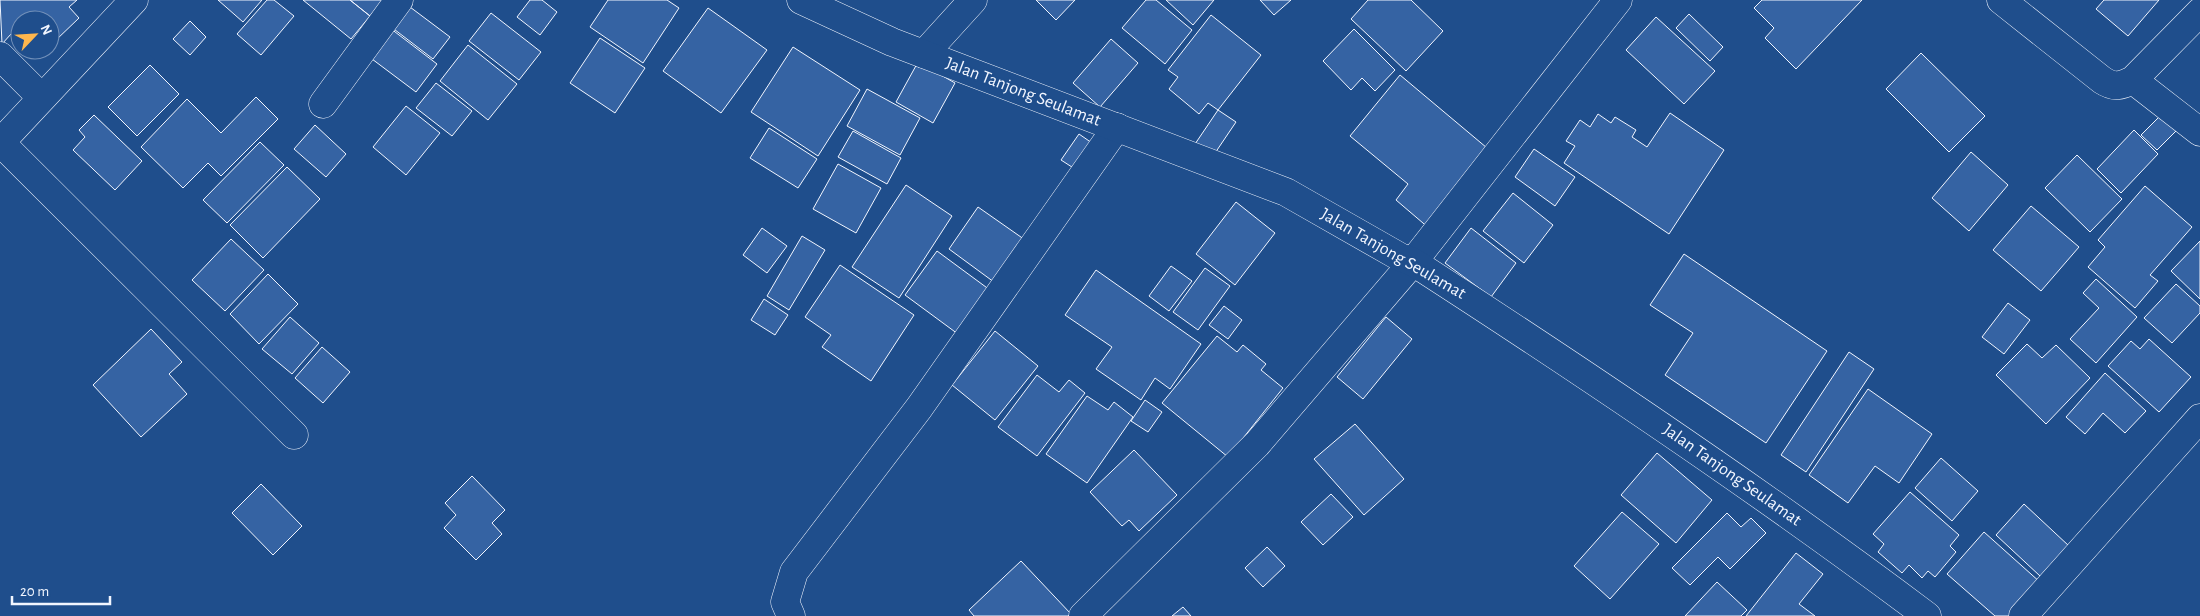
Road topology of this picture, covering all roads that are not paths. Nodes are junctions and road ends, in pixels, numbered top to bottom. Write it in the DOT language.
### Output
graph roads {
  1 [pos="134,0"];
  2 [pos="399,0"];
  3 [pos="801,0"];
  4 [pos="973,0"];
  5 [pos="1618,0"];
  6 [pos="2001,0"];
  7 [pos="2200,12"];
  8 [pos="924,54"];
  9 [pos="0,56"];
  10 [pos="2133,80"];
  11 [pos="42,98"];
  12 [pos="323,104"];
  13 [pos="1117,127"];
  14 [pos="2200,132"];
  15 [pos="0,143"];
  16 [pos="1413,262"];
  17 [pos="2200,418"];
  18 [pos="294,435"];
  19 [pos="790,616"];
  20 [pos="1083,616"];
  21 [pos="1927,616"];
  22 [pos="2023,616"];
  1 -- 11 [label="street"];
  2 -- 12 [label="street"];
  3 -- 8 [label="street, Jalan Tanjong Seulamat"];
  4 -- 8 [label="street"];
  5 -- 16 [label="street"];
  6 -- 10 [label="street"];
  7 -- 10 [label="street"];
  8 -- 13 [label="street, Jalan Tanjong Seulamat"];
  9 -- 11 [label="street"];
  10 -- 14 [label="street"];
  11 -- 15 [label="street"];
  13 -- 16 [label="street, Jalan Tanjong Seulamat"];
  13 -- 19 [label="street"];
  15 -- 18 [label="street"];
  16 -- 20 [label="street"];
  16 -- 21 [label="street, Jalan Tanjong Seulamat"];
  17 -- 22 [label="street"];
}
